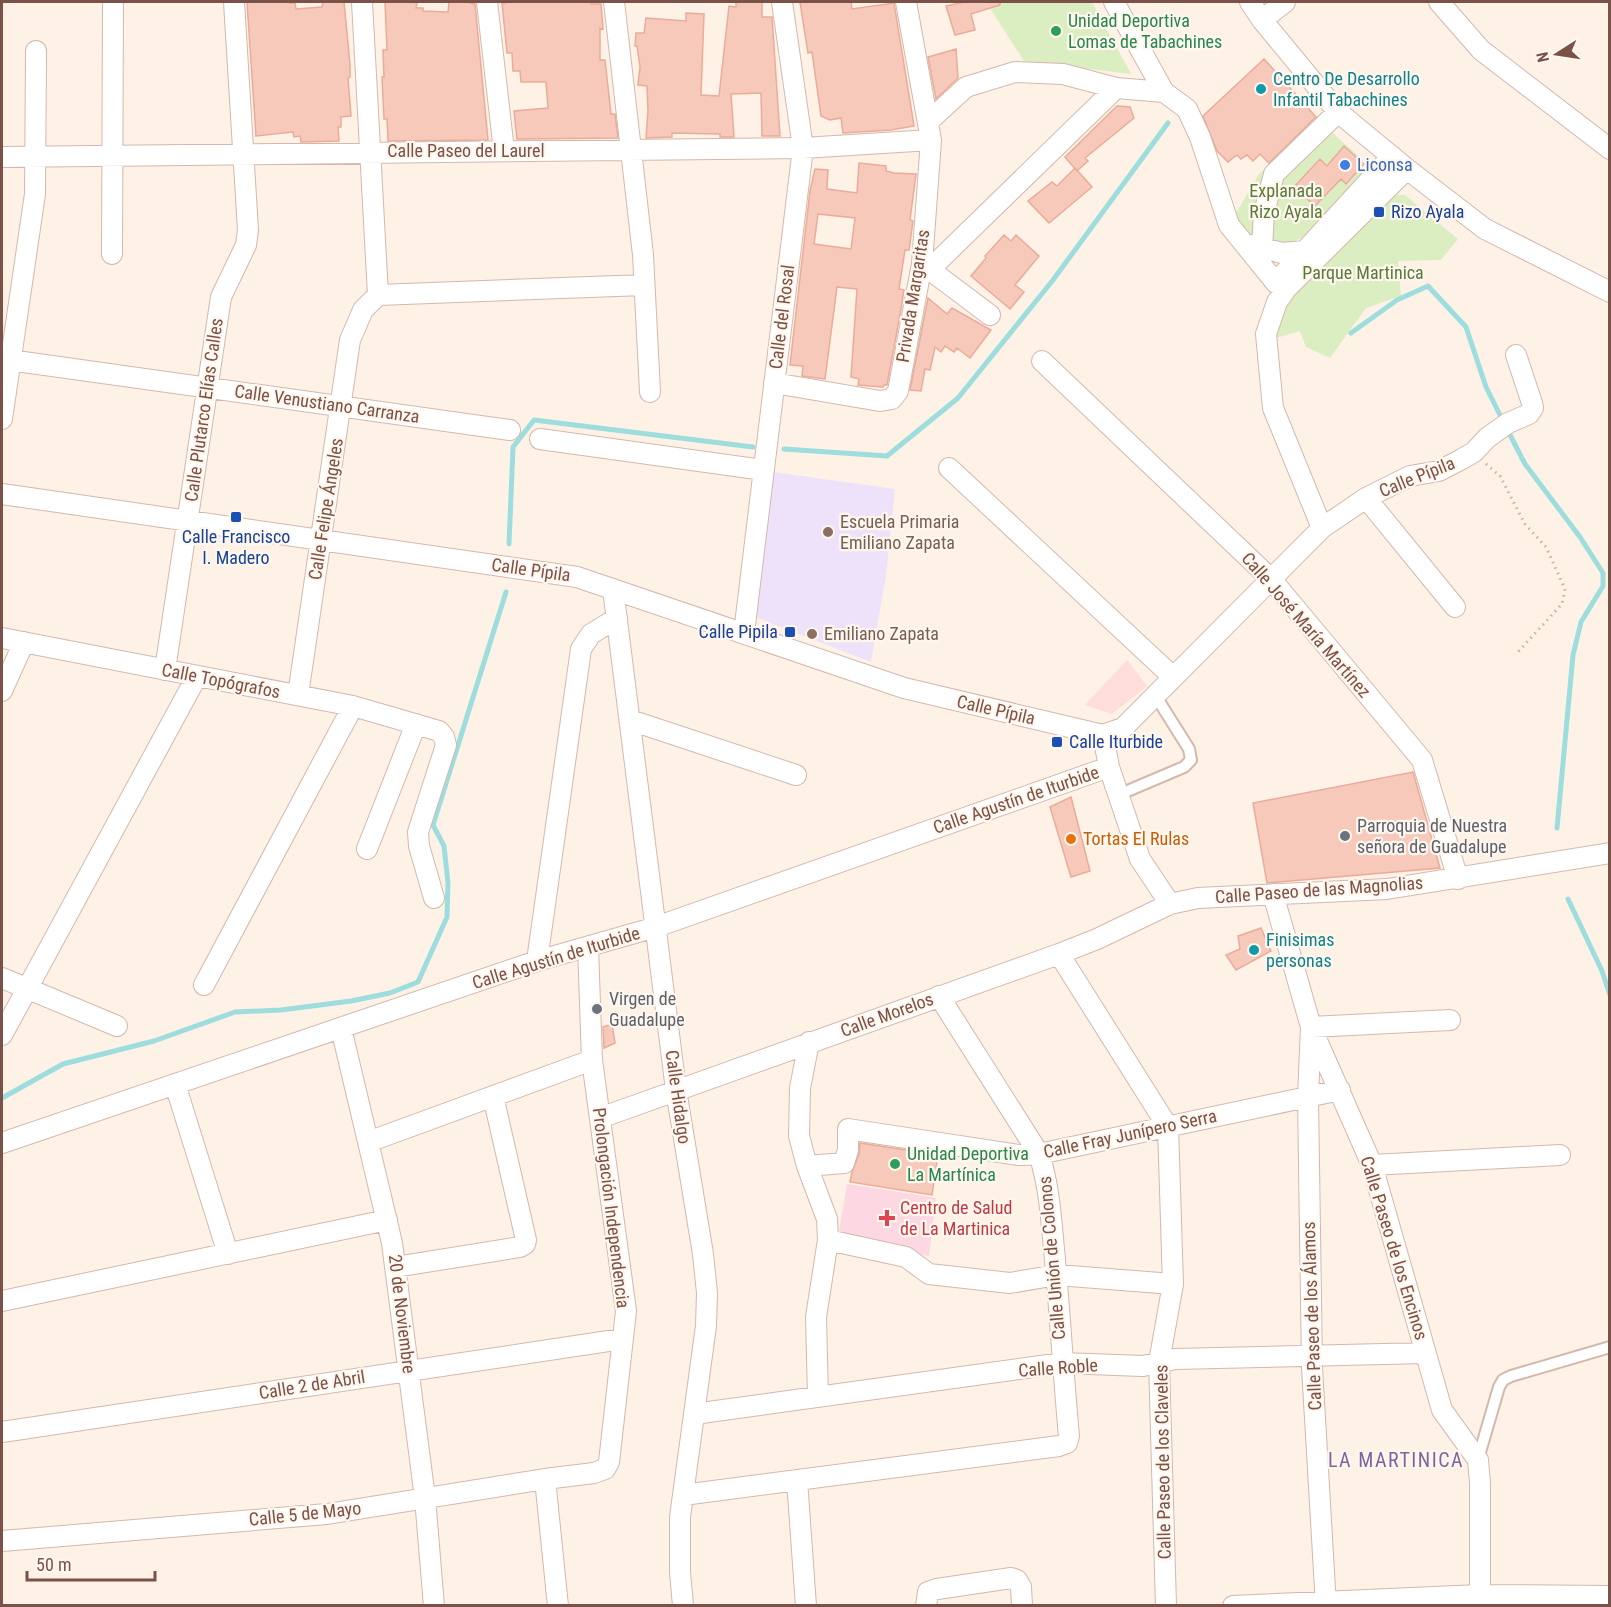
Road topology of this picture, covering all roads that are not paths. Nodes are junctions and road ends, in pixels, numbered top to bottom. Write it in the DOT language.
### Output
graph roads {
  1 [pos="113,2"];
  2 [pos="234,2"];
  3 [pos="362,2"];
  4 [pos="487,2"];
  5 [pos="614,2"];
  6 [pos="782,2"];
  7 [pos="906,2"];
  8 [pos="1114,2"];
  9 [pos="1250,2"];
  10 [pos="1285,2"];
  11 [pos="1439,2"];
  12 [pos="1262,20"];
  13 [pos="36,51"];
  14 [pos="1116,88"];
  15 [pos="1164,92"];
  16 [pos="1338,112"];
  17 [pos="930,130"];
  18 [pos="803,148"];
  19 [pos="1610,149"];
  20 [pos="632,150"];
  21 [pos="504,151"];
  22 [pos="371,152"];
  23 [pos="112,155"];
  24 [pos="36,156"];
  25 [pos="245,156"];
  26 [pos="1392,156"];
  27 [pos="2,157"];
  28 [pos="1407,169"];
  29 [pos="1252,246"];
  30 [pos="1304,251"];
  31 [pos="112,254"];
  32 [pos="926,267"];
  33 [pos="644,285"];
  34 [pos="1280,291"];
  35 [pos="1610,292"];
  36 [pos="378,295"];
  37 [pos="990,315"];
  38 [pos="1516,355"];
  39 [pos="6,360"];
  40 [pos="1042,361"];
  41 [pos="774,383"];
  42 [pos="208,388"];
  43 [pos="650,392"];
  44 [pos="341,406"];
  45 [pos="2,419"];
  46 [pos="510,430"];
  47 [pos="540,439"];
  48 [pos="949,468"];
  49 [pos="764,470"];
  50 [pos="2,494"];
  51 [pos="1366,498"];
  52 [pos="188,520"];
  53 [pos="1322,528"];
  54 [pos="321,540"];
  55 [pos="1271,579"];
  56 [pos="613,589"];
  57 [pos="1455,607"];
  58 [pos="617,618"];
  59 [pos="744,633"];
  60 [pos="2,638"];
  61 [pos="24,642"];
  62 [pos="165,669"];
  63 [pos="7,670"];
  64 [pos="197,676"];
  65 [pos="1173,677"];
  66 [pos="2,691"];
  67 [pos="298,695"];
  68 [pos="1155,695"];
  69 [pos="353,706"];
  70 [pos="630,720"];
  71 [pos="416,724"];
  72 [pos="1103,735"];
  73 [pos="1109,767"];
  74 [pos="796,775"];
  75 [pos="1118,795"];
  76 [pos="367,849"];
  77 [pos="1610,853"];
  78 [pos="1458,879"];
  79 [pos="1273,894"];
  80 [pos="434,898"];
  81 [pos="1170,904"];
  82 [pos="656,927"];
  83 [pos="588,947"];
  84 [pos="1059,954"];
  85 [pos="537,961"];
  86 [pos="2,978"];
  87 [pos="204,985"];
  88 [pos="26,988"];
  89 [pos="939,996"];
  90 [pos="1450,1020"];
  91 [pos="117,1026"];
  92 [pos="1311,1027"];
  93 [pos="341,1028"];
  94 [pos="2,1035"];
  95 [pos="809,1042"];
  96 [pos="592,1060"];
  97 [pos="175,1084"];
  98 [pos="676,1090"];
  99 [pos="1340,1090"];
  100 [pos="493,1096"];
  101 [pos="1308,1097"];
  102 [pos="600,1118"];
  103 [pos="1168,1127"];
  104 [pos="368,1142"];
  105 [pos="2,1143"];
  106 [pos="1040,1154"];
  107 [pos="1560,1155"];
  108 [pos="1372,1165"];
  109 [pos="807,1166"];
  110 [pos="387,1220"];
  111 [pos="828,1240"];
  112 [pos="228,1254"];
  113 [pos="395,1267"];
  114 [pos="1057,1275"];
  115 [pos="1173,1284"];
  116 [pos="2,1301"];
  117 [pos="622,1339"];
  118 [pos="1610,1347"];
  119 [pos="1425,1353"];
  120 [pos="1312,1355"];
  121 [pos="1159,1362"];
  122 [pos="1062,1364"];
  123 [pos="409,1370"];
  124 [pos="818,1397"];
  125 [pos="694,1414"];
  126 [pos="2,1432"];
  127 [pos="1478,1460"];
  128 [pos="606,1469"];
  129 [pos="545,1479"];
  130 [pos="797,1480"];
  131 [pos="683,1495"];
  132 [pos="426,1498"];
  133 [pos="2,1541"];
  134 [pos="1610,1596"];
  135 [pos="1480,1600"];
  136 [pos="1326,1604"];
  137 [pos="435,1605"];
  138 [pos="558,1605"];
  139 [pos="683,1605"];
  140 [pos="806,1605"];
  141 [pos="926,1605"];
  142 [pos="1022,1605"];
  143 [pos="1166,1605"];
  144 [pos="1233,1605"];
  1 -- 23 [label="street"];
  2 -- 25 [label="street, Calle Plutarco Elías Calles"];
  3 -- 22 [label="street"];
  4 -- 21 [label="street"];
  5 -- 20 [label="street"];
  6 -- 18 [label="street, Calle del Rosal"];
  7 -- 17 [label="street, Privada Margaritas"];
  8 -- 15 [label="street"];
  9 -- 12 [label="street"];
  10 -- 12 [label="street"];
  11 -- 19 [label="street"];
  12 -- 16 [label="street"];
  13 -- 24 [label="street"];
  14 -- 15 [label="street"];
  14 -- 17 [label="street"];
  14 -- 32 [label="street"];
  15 -- 29 [label="street"];
  16 -- 26 [label="street"];
  16 -- 29 [label="street"];
  17 -- 18 [label="street, Calle Paseo del Laurel"];
  17 -- 32 [label="street, Privada Margaritas"];
  18 -- 20 [label="street, Calle Paseo del Laurel"];
  18 -- 41 [label="street, Calle del Rosal"];
  20 -- 21 [label="street, Calle Paseo del Laurel"];
  20 -- 33 [label="street"];
  21 -- 22 [label="street, Calle Paseo del Laurel"];
  22 -- 25 [label="street, Calle Paseo del Laurel"];
  22 -- 36 [label="street"];
  23 -- 24 [label="street, Calle Paseo del Laurel"];
  23 -- 25 [label="street, Calle Paseo del Laurel"];
  23 -- 31 [label="street"];
  24 -- 27 [label="street, Calle Paseo del Laurel"];
  24 -- 39 [label="street"];
  25 -- 42 [label="street, Calle Plutarco Elías Calles"];
  26 -- 28 [label="street"];
  26 -- 30 [label="street"];
  28 -- 34 [label="street"];
  28 -- 35 [label="street"];
  29 -- 30 [label="street"];
  29 -- 34 [label="street"];
  30 -- 34 [label="street"];
  32 -- 37 [label="street"];
  32 -- 41 [label="street, Privada Margaritas"];
  33 -- 36 [label="street"];
  33 -- 43 [label="street"];
  34 -- 53 [label="street"];
  36 -- 44 [label="street, Calle Felipe Ángeles"];
  38 -- 51 [label="street, Calle Pípila"];
  39 -- 42 [label="street, Calle Venustiano Carranza"];
  39 -- 45 [label="street"];
  40 -- 55 [label="street, Calle José María Martínez"];
  41 -- 49 [label="street, Calle del Rosal"];
  42 -- 44 [label="street, Calle Venustiano Carranza"];
  42 -- 52 [label="street, Calle Plutarco Elías Calles"];
  44 -- 46 [label="street, Calle Venustiano Carranza"];
  44 -- 54 [label="street, Calle Felipe Ángeles"];
  47 -- 49 [label="street"];
  48 -- 65 [label="street"];
  49 -- 59 [label="street, Calle del Rosal"];
  50 -- 52 [label="street"];
  51 -- 53 [label="street, Calle Pípila"];
  51 -- 57 [label="street"];
  52 -- 54 [label="street, Calle Pípila"];
  52 -- 62 [label="street, Calle Plutarco Elías Calles"];
  53 -- 55 [label="street, Calle Pípila"];
  54 -- 56 [label="street, Calle Pípila"];
  54 -- 67 [label="street, Calle Felipe Ángeles"];
  55 -- 65 [label="street, Calle Pípila"];
  55 -- 78 [label="street, Calle José María Martínez"];
  56 -- 58 [label="street, Calle Hidalgo"];
  56 -- 59 [label="street, Calle Pípila"];
  58 -- 70 [label="street, Calle Hidalgo"];
  58 -- 85 [label="street"];
  59 -- 72 [label="street, Calle Pípila"];
  60 -- 61 [label="street, Calle Topógrafos"];
  61 -- 62 [label="street, Calle Topógrafos"];
  61 -- 63 [label="street"];
  62 -- 64 [label="street, Calle Topógrafos"];
  63 -- 66 [label="street"];
  64 -- 67 [label="street, Calle Topógrafos"];
  64 -- 88 [label="street"];
  65 -- 68 [label="street, Calle Pípila"];
  67 -- 69 [label="street, Calle Topógrafos"];
  68 -- 72 [label="street, Calle Pípila"];
  68 -- 75 [label="lane"];
  69 -- 71 [label="street, Calle Topógrafos"];
  69 -- 87 [label="street"];
  70 -- 74 [label="street"];
  70 -- 82 [label="street, Calle Hidalgo"];
  71 -- 76 [label="street"];
  71 -- 80 [label="street, Calle Topógrafos"];
  72 -- 73 [label="street"];
  73 -- 75 [label="street"];
  73 -- 82 [label="street, Calle Agustín de Iturbide"];
  75 -- 81 [label="street"];
  77 -- 78 [label="street, Calle Paseo de las Magnolias"];
  78 -- 79 [label="street, Calle Paseo de las Magnolias"];
  79 -- 81 [label="street, Calle Paseo de las Magnolias"];
  79 -- 92 [label="street, Calle Paseo de los Encinos"];
  81 -- 84 [label="street, Calle Morelos"];
  82 -- 83 [label="street, Calle Agustín de Iturbide"];
  82 -- 98 [label="street, Calle Hidalgo"];
  83 -- 85 [label="street, Calle Agustín de Iturbide"];
  83 -- 96 [label="street, Prolongación Independencia"];
  84 -- 89 [label="street, Calle Morelos"];
  84 -- 103 [label="street"];
  85 -- 93 [label="street, Calle Agustín de Iturbide"];
  86 -- 88 [label="street"];
  88 -- 91 [label="street"];
  88 -- 94 [label="street"];
  89 -- 95 [label="street, Calle Morelos"];
  89 -- 106 [label="street, Calle Unión de Colonos"];
  90 -- 92 [label="street"];
  92 -- 99 [label="street, Calle Paseo de los Encinos"];
  92 -- 101 [label="street, Calle Paseo de los Álamos"];
  93 -- 97 [label="street, Calle Agustín de Iturbide"];
  93 -- 104 [label="street, 20 de Noviembre"];
  95 -- 98 [label="street, Calle Morelos"];
  95 -- 109 [label="street"];
  96 -- 100 [label="street"];
  96 -- 102 [label="street, Prolongación Independencia"];
  97 -- 105 [label="street, Calle Agustín de Iturbide"];
  97 -- 112 [label="street"];
  98 -- 102 [label="street, Calle Morelos"];
  98 -- 125 [label="street, Calle Hidalgo"];
  99 -- 101 [label="street, Calle Fray Junípero Serra"];
  99 -- 108 [label="street, Calle Paseo de los Encinos"];
  100 -- 104 [label="street"];
  100 -- 113 [label="street"];
  101 -- 103 [label="street, Calle Fray Junípero Serra"];
  101 -- 120 [label="street, Calle Paseo de los Álamos"];
  102 -- 117 [label="street, Prolongación Independencia"];
  103 -- 106 [label="street, Calle Fray Junípero Serra"];
  103 -- 115 [label="street, Calle Paseo de los Claveles"];
  104 -- 110 [label="street, 20 de Noviembre"];
  106 -- 109 [label="street, Calle Fray Junípero Serra"];
  106 -- 114 [label="street, Calle Unión de Colonos"];
  107 -- 108 [label="street"];
  108 -- 119 [label="street, Calle Paseo de los Encinos"];
  109 -- 111 [label="street"];
  110 -- 112 [label="street"];
  110 -- 113 [label="street, 20 de Noviembre"];
  111 -- 114 [label="street"];
  111 -- 124 [label="street"];
  112 -- 116 [label="street"];
  113 -- 123 [label="street, 20 de Noviembre"];
  114 -- 115 [label="street"];
  114 -- 122 [label="street, Calle Unión de Colonos"];
  115 -- 121 [label="street, Calle Paseo de los Claveles"];
  117 -- 123 [label="street, Calle 2 de Abril"];
  117 -- 128 [label="street, Prolongación Independencia"];
  118 -- 127 [label="lane"];
  119 -- 120 [label="street, Calle Roble"];
  119 -- 127 [label="street, Calle Paseo de los Encinos"];
  120 -- 121 [label="street, Calle Roble"];
  120 -- 136 [label="street, Calle Paseo de los Álamos"];
  121 -- 122 [label="street, Calle Roble"];
  121 -- 143 [label="street, Calle Paseo de los Claveles"];
  122 -- 124 [label="street, Calle Roble"];
  122 -- 130 [label="street, Calle Unión de Colonos"];
  123 -- 126 [label="street, Calle 2 de Abril"];
  123 -- 132 [label="street, 20 de Noviembre"];
  124 -- 125 [label="street, Calle Roble"];
  125 -- 131 [label="street, Calle Hidalgo"];
  127 -- 135 [label="street"];
  128 -- 129 [label="street, Calle 5 de Mayo"];
  129 -- 132 [label="street, Calle 5 de Mayo"];
  129 -- 138 [label="street"];
  130 -- 131 [label="street"];
  130 -- 140 [label="street"];
  131 -- 139 [label="street, Calle Hidalgo"];
  132 -- 133 [label="street, Calle 5 de Mayo"];
  132 -- 137 [label="street, 20 de Noviembre"];
  134 -- 135 [label="street"];
  135 -- 136 [label="street"];
  136 -- 144 [label="street"];
  141 -- 142 [label="street"];
}
